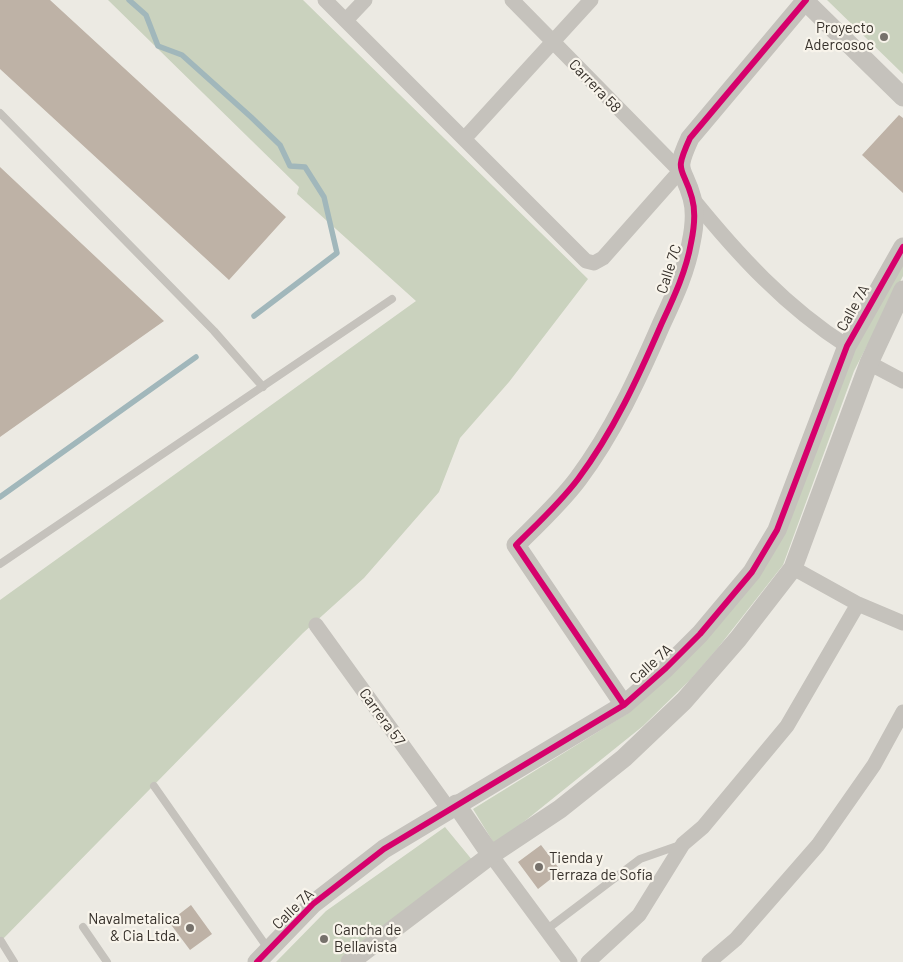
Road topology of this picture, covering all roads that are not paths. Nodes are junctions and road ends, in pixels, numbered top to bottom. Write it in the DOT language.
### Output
graph roads {
  1 [pos="325,0"];
  2 [pos="365,0"];
  3 [pos="512,0"];
  4 [pos="591,0"];
  5 [pos="805,0"];
  6 [pos="346,20"];
  7 [pos="554,42"];
  8 [pos="903,97"];
  9 [pos="0,112"];
  10 [pos="464,139"];
  11 [pos="680,170"];
  12 [pos="692,198"];
  13 [pos="903,247"];
  14 [pos="903,290"];
  15 [pos="392,299"];
  16 [pos="847,346"];
  17 [pos="869,363"];
  18 [pos="903,381"];
  19 [pos="262,387"];
  20 [pos="0,564"];
  21 [pos="793,568"];
  22 [pos="858,604"];
  23 [pos="903,623"];
  24 [pos="316,625"];
  25 [pos="624,705"];
  26 [pos="903,712"];
  27 [pos="154,786"];
  28 [pos="452,806"];
  29 [pos="683,844"];
  30 [pos="491,855"];
  31 [pos="83,927"];
  32 [pos="546,930"];
  33 [pos="1,941"];
  34 [pos="263,956"];
  35 [pos="14,962"];
  36 [pos="106,962"];
  37 [pos="350,962"];
  38 [pos="570,962"];
  39 [pos="588,962"];
  40 [pos="709,962"];
  1 -- 6 [label="street"];
  2 -- 6 [label="street"];
  3 -- 7 [label="street, Carrera 58"];
  4 -- 7 [label="street"];
  5 -- 8 [label="street"];
  5 -- 11 [label="street"];
  6 -- 10 [label="street"];
  7 -- 10 [label="street"];
  7 -- 11 [label="street, Carrera 58"];
  9 -- 19 [label="lane"];
  10 -- 11 [label="street"];
  11 -- 12 [label="street, Calle 7C"];
  12 -- 16 [label="street"];
  12 -- 25 [label="street, Calle 7C"];
  13 -- 16 [label="street, Calle 7A"];
  14 -- 17 [label="street"];
  15 -- 19 [label="lane"];
  16 -- 25 [label="street, Calle 7A"];
  17 -- 18 [label="street"];
  17 -- 21 [label="street"];
  19 -- 20 [label="lane"];
  21 -- 22 [label="street"];
  21 -- 30 [label="street"];
  22 -- 23 [label="street"];
  22 -- 29 [label="street"];
  24 -- 28 [label="street, Carrera 57"];
  25 -- 28 [label="street, Calle 7A"];
  26 -- 40 [label="street"];
  27 -- 34 [label="lane"];
  28 -- 30 [label="street"];
  28 -- 34 [label="street, Calle 7A"];
  29 -- 32 [label="lane"];
  29 -- 39 [label="street"];
  30 -- 32 [label="street"];
  30 -- 37 [label="street"];
  31 -- 36 [label="lane"];
  32 -- 38 [label="street"];
  33 -- 35 [label="lane"];
}
